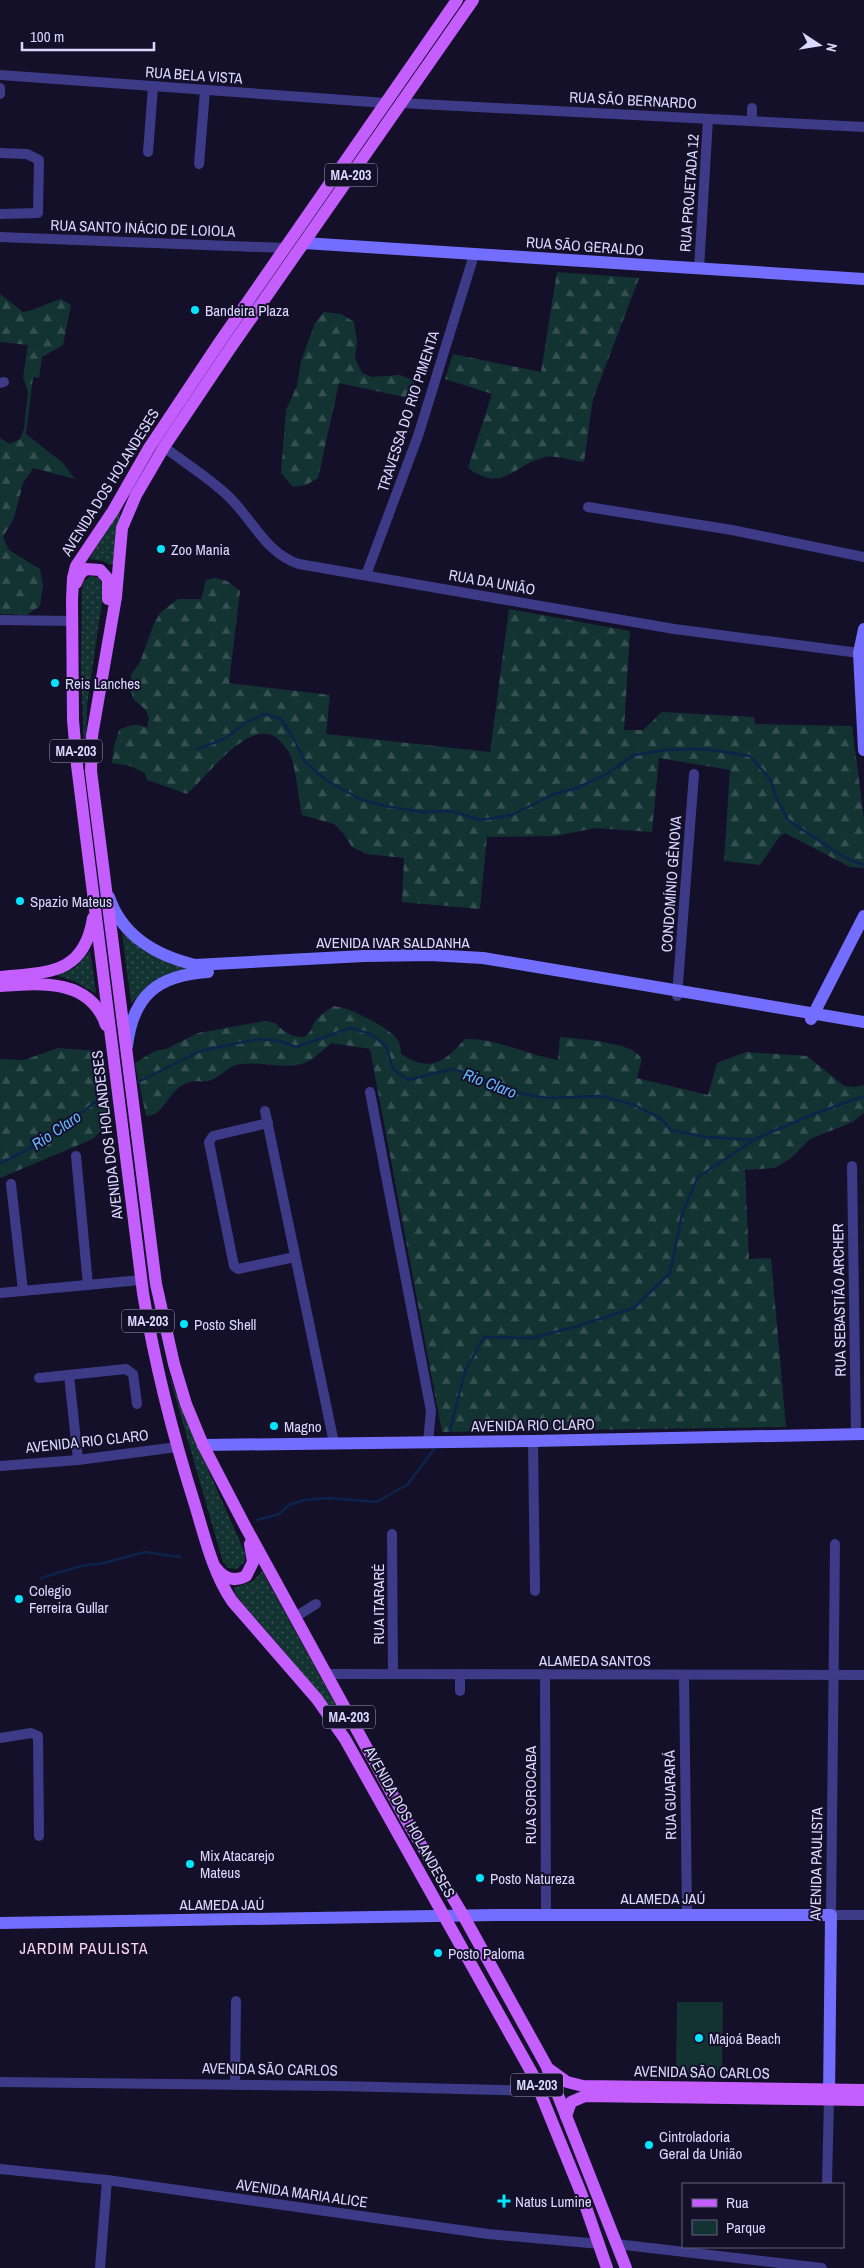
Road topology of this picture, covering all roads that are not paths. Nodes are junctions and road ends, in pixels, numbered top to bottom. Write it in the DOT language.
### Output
graph roads {
  1 [pos="457,0"];
  2 [pos="473,0"];
  3 [pos="0,75"];
  4 [pos="153,87"];
  5 [pos="0,88"];
  6 [pos="205,91"];
  7 [pos="0,94"];
  8 [pos="386,103"];
  9 [pos="401,103"];
  10 [pos="752,108"];
  11 [pos="708,119"];
  12 [pos="752,121"];
  13 [pos="864,127"];
  14 [pos="148,152"];
  15 [pos="0,153"];
  16 [pos="199,164"];
  17 [pos="0,214"];
  18 [pos="0,238"];
  19 [pos="304,243"];
  20 [pos="285,248"];
  21 [pos="474,255"];
  22 [pos="699,269"];
  23 [pos="864,279"];
  24 [pos="164,447"];
  25 [pos="588,507"];
  26 [pos="864,557"];
  27 [pos="366,575"];
  28 [pos="72,600"];
  29 [pos="0,620"];
  30 [pos="72,621"];
  31 [pos="864,629"];
  32 [pos="859,653"];
  33 [pos="92,736"];
  34 [pos="864,750"];
  35 [pos="694,774"];
  36 [pos="105,885"];
  37 [pos="94,900"];
  38 [pos="864,916"];
  39 [pos="0,977"];
  40 [pos="0,986"];
  41 [pos="677,993"];
  42 [pos="812,1016"];
  43 [pos="864,1022"];
  44 [pos="864,1028"];
  45 [pos="127,1058"];
  46 [pos="115,1069"];
  47 [pos="370,1092"];
  48 [pos="266,1111"];
  49 [pos="268,1123"];
  50 [pos="76,1156"];
  51 [pos="852,1166"];
  52 [pos="11,1184"];
  53 [pos="296,1257"];
  54 [pos="140,1280"];
  55 [pos="88,1285"];
  56 [pos="22,1290"];
  57 [pos="0,1293"];
  58 [pos="69,1375"];
  59 [pos="39,1378"];
  60 [pos="137,1404"];
  61 [pos="860,1434"];
  62 [pos="533,1441"];
  63 [pos="428,1442"];
  64 [pos="334,1443"];
  65 [pos="203,1445"];
  66 [pos="177,1447"];
  67 [pos="78,1460"];
  68 [pos="0,1466"];
  69 [pos="244,1524"];
  70 [pos="392,1534"];
  71 [pos="836,1544"];
  72 [pos="214,1566"];
  73 [pos="535,1591"];
  74 [pos="316,1604"];
  75 [pos="295,1618"];
  76 [pos="326,1674"];
  77 [pos="393,1674"];
  78 [pos="460,1674"];
  79 [pos="545,1674"];
  80 [pos="684,1675"];
  81 [pos="834,1675"];
  82 [pos="864,1675"];
  83 [pos="460,1691"];
  84 [pos="0,1738"];
  85 [pos="39,1836"];
  86 [pos="864,1914"];
  87 [pos="463,1915"];
  88 [pos="546,1915"];
  89 [pos="687,1915"];
  90 [pos="831,1915"];
  91 [pos="443,1916"];
  92 [pos="0,1923"];
  93 [pos="454,1935"];
  94 [pos="236,2001"];
  95 [pos="546,2065"];
  96 [pos="0,2082"];
  97 [pos="235,2086"];
  98 [pos="864,2090"];
  99 [pos="540,2091"];
  100 [pos="829,2095"];
  101 [pos="864,2100"];
  102 [pos="566,2116"];
  103 [pos="0,2170"];
  104 [pos="106,2180"];
  105 [pos="828,2183"];
  106 [pos="600,2244"];
  107 [pos="616,2244"];
  108 [pos="100,2268"];
  109 [pos="607,2268"];
  110 [pos="626,2268"];
  111 [pos="822,2268"];
  1 -- 8 [label="main road, AVENIDA DOS HOLANDESES / MA-203"];
  2 -- 9 [label="main road, AVENIDA DOS HOLANDESES / MA-203"];
  3 -- 4 [label="street, RUA BELA VISTA"];
  4 -- 6 [label="street, RUA BELA VISTA"];
  4 -- 14 [label="street"];
  5 -- 7 [label="street"];
  6 -- 8 [label="street, RUA BELA VISTA"];
  6 -- 16 [label="street"];
  8 -- 20 [label="main road, AVENIDA DOS HOLANDESES / MA-203"];
  9 -- 11 [label="street, RUA SÃO BERNARDO"];
  9 -- 19 [label="main road, AVENIDA DOS HOLANDESES / MA-203"];
  10 -- 12 [label="street"];
  11 -- 12 [label="street, RUA SÃO BERNARDO"];
  11 -- 22 [label="street, RUA PROJETADA 12"];
  12 -- 13 [label="street, RUA SÃO BERNARDO"];
  15 -- 17 [label="street"];
  18 -- 20 [label="street, RUA SANTO INÁCIO DE LOIOLA"];
  19 -- 21 [label="street, RUA SÃO GERALDO"];
  19 -- 24 [label="main road, AVENIDA DOS HOLANDESES / MA-203"];
  20 -- 28 [label="main road, AVENIDA DOS HOLANDESES / MA-203"];
  21 -- 22 [label="street, RUA SÃO GERALDO"];
  21 -- 27 [label="street, TRAVESSA DO RIO PIMENTA"];
  22 -- 23 [label="street, RUA SÃO GERALDO"];
  24 -- 27 [label="street, RUA DA UNIÃO"];
  24 -- 33 [label="main road, AVENIDA DOS HOLANDESES / MA-203"];
  25 -- 26 [label="street"];
  27 -- 32 [label="street, RUA DA UNIÃO"];
  28 -- 30 [label="main road, AVENIDA DOS HOLANDESES / MA-203"];
  28 -- 33 [label="main road"];
  29 -- 30 [label="street"];
  30 -- 37 [label="main road, AVENIDA DOS HOLANDESES / MA-203"];
  31 -- 32 [label="street"];
  32 -- 34 [label="street"];
  33 -- 36 [label="main road, AVENIDA DOS HOLANDESES / MA-203"];
  35 -- 41 [label="street, CONDOMÍNIO GÊNOVA"];
  36 -- 41 [label="street, AVENIDA IVAR SALDANHA"];
  36 -- 45 [label="main road, AVENIDA DOS HOLANDESES / MA-203"];
  37 -- 39 [label="main road"];
  37 -- 46 [label="main road, AVENIDA DOS HOLANDESES / MA-203"];
  38 -- 42 [label="street"];
  40 -- 46 [label="main road"];
  41 -- 42 [label="street, AVENIDA IVAR SALDANHA"];
  41 -- 45 [label="street, AVENIDA IVAR SALDANHA"];
  42 -- 43 [label="street, AVENIDA IVAR SALDANHA"];
  42 -- 44 [label="street, AVENIDA IVAR SALDANHA"];
  45 -- 65 [label="main road, AVENIDA DOS HOLANDESES / MA-203"];
  46 -- 54 [label="main road, AVENIDA DOS HOLANDESES / MA-203"];
  47 -- 63 [label="street"];
  48 -- 49 [label="street"];
  49 -- 53 [label="street"];
  49 -- 53 [label="street"];
  50 -- 55 [label="street"];
  51 -- 61 [label="street, RUA SEBASTIÃO ARCHER"];
  52 -- 56 [label="street"];
  53 -- 64 [label="street"];
  54 -- 55 [label="street"];
  54 -- 66 [label="main road, AVENIDA DOS HOLANDESES / MA-203"];
  55 -- 56 [label="street"];
  56 -- 57 [label="street"];
  58 -- 59 [label="street"];
  58 -- 60 [label="street"];
  58 -- 67 [label="street"];
  61 -- 62 [label="street, AVENIDA RIO CLARO"];
  62 -- 63 [label="street, AVENIDA RIO CLARO"];
  62 -- 73 [label="street"];
  63 -- 64 [label="street, AVENIDA RIO CLARO"];
  64 -- 65 [label="street, AVENIDA RIO CLARO"];
  65 -- 69 [label="main road, AVENIDA DOS HOLANDESES / MA-203"];
  66 -- 67 [label="street, AVENIDA RIO CLARO"];
  66 -- 72 [label="main road, AVENIDA DOS HOLANDESES / MA-203"];
  67 -- 68 [label="street, AVENIDA RIO CLARO"];
  69 -- 72 [label="main road"];
  69 -- 75 [label="main road, AVENIDA DOS HOLANDESES / MA-203"];
  70 -- 77 [label="street, RUA ITARARÉ"];
  71 -- 81 [label="street, AVENIDA PAULISTA"];
  72 -- 91 [label="main road, AVENIDA DOS HOLANDESES / MA-203"];
  74 -- 75 [label="street"];
  75 -- 76 [label="main road, AVENIDA DOS HOLANDESES / MA-203"];
  76 -- 77 [label="street, ALAMEDA SANTOS"];
  76 -- 87 [label="main road, AVENIDA DOS HOLANDESES / MA-203"];
  77 -- 78 [label="street, ALAMEDA SANTOS"];
  78 -- 79 [label="street, ALAMEDA SANTOS"];
  78 -- 83 [label="street"];
  79 -- 80 [label="street, ALAMEDA SANTOS"];
  79 -- 88 [label="street, RUA SOROCABA"];
  80 -- 81 [label="street, ALAMEDA SANTOS"];
  80 -- 89 [label="street, RUA GUARARÁ"];
  81 -- 82 [label="street, ALAMEDA SANTOS"];
  81 -- 90 [label="street, AVENIDA PAULISTA"];
  84 -- 85 [label="street"];
  86 -- 90 [label="street, ALAMEDA JAÚ"];
  87 -- 88 [label="street, ALAMEDA JAÚ"];
  87 -- 91 [label="street, ALAMEDA JAÚ"];
  87 -- 93 [label="main road"];
  87 -- 95 [label="main road, AVENIDA DOS HOLANDESES / MA-203"];
  88 -- 89 [label="street, ALAMEDA JAÚ"];
  89 -- 90 [label="street, ALAMEDA JAÚ"];
  90 -- 100 [label="street, AVENIDA PAULISTA"];
  91 -- 92 [label="street, ALAMEDA JAÚ"];
  91 -- 93 [label="main road, AVENIDA DOS HOLANDESES / MA-203"];
  93 -- 99 [label="main road, AVENIDA DOS HOLANDESES / MA-203"];
  94 -- 97 [label="street"];
  95 -- 100 [label="main road, AVENIDA SÃO CARLOS"];
  95 -- 102 [label="main road, AVENIDA DOS HOLANDESES / MA-203"];
  96 -- 97 [label="street, AVENIDA SÃO CARLOS"];
  97 -- 99 [label="street, AVENIDA SÃO CARLOS"];
  98 -- 100 [label="main road, AVENIDA SÃO CARLOS"];
  99 -- 106 [label="main road, AVENIDA DOS HOLANDESES / MA-203"];
  100 -- 101 [label="main road, AVENIDA SÃO CARLOS"];
  100 -- 102 [label="main road, AVENIDA SÃO CARLOS"];
  100 -- 105 [label="street, AVENIDA PAULISTA"];
  102 -- 107 [label="main road, AVENIDA DOS HOLANDESES / MA-203"];
  103 -- 104 [label="street, AVENIDA MARIA ALICE"];
  104 -- 106 [label="street, AVENIDA MARIA ALICE"];
  104 -- 108 [label="street"];
  106 -- 109 [label="main road, AVENIDA DOS HOLANDESES / MA-203"];
  107 -- 110 [label="main road, AVENIDA DOS HOLANDESES / MA-203"];
  107 -- 111 [label="street"];
}
